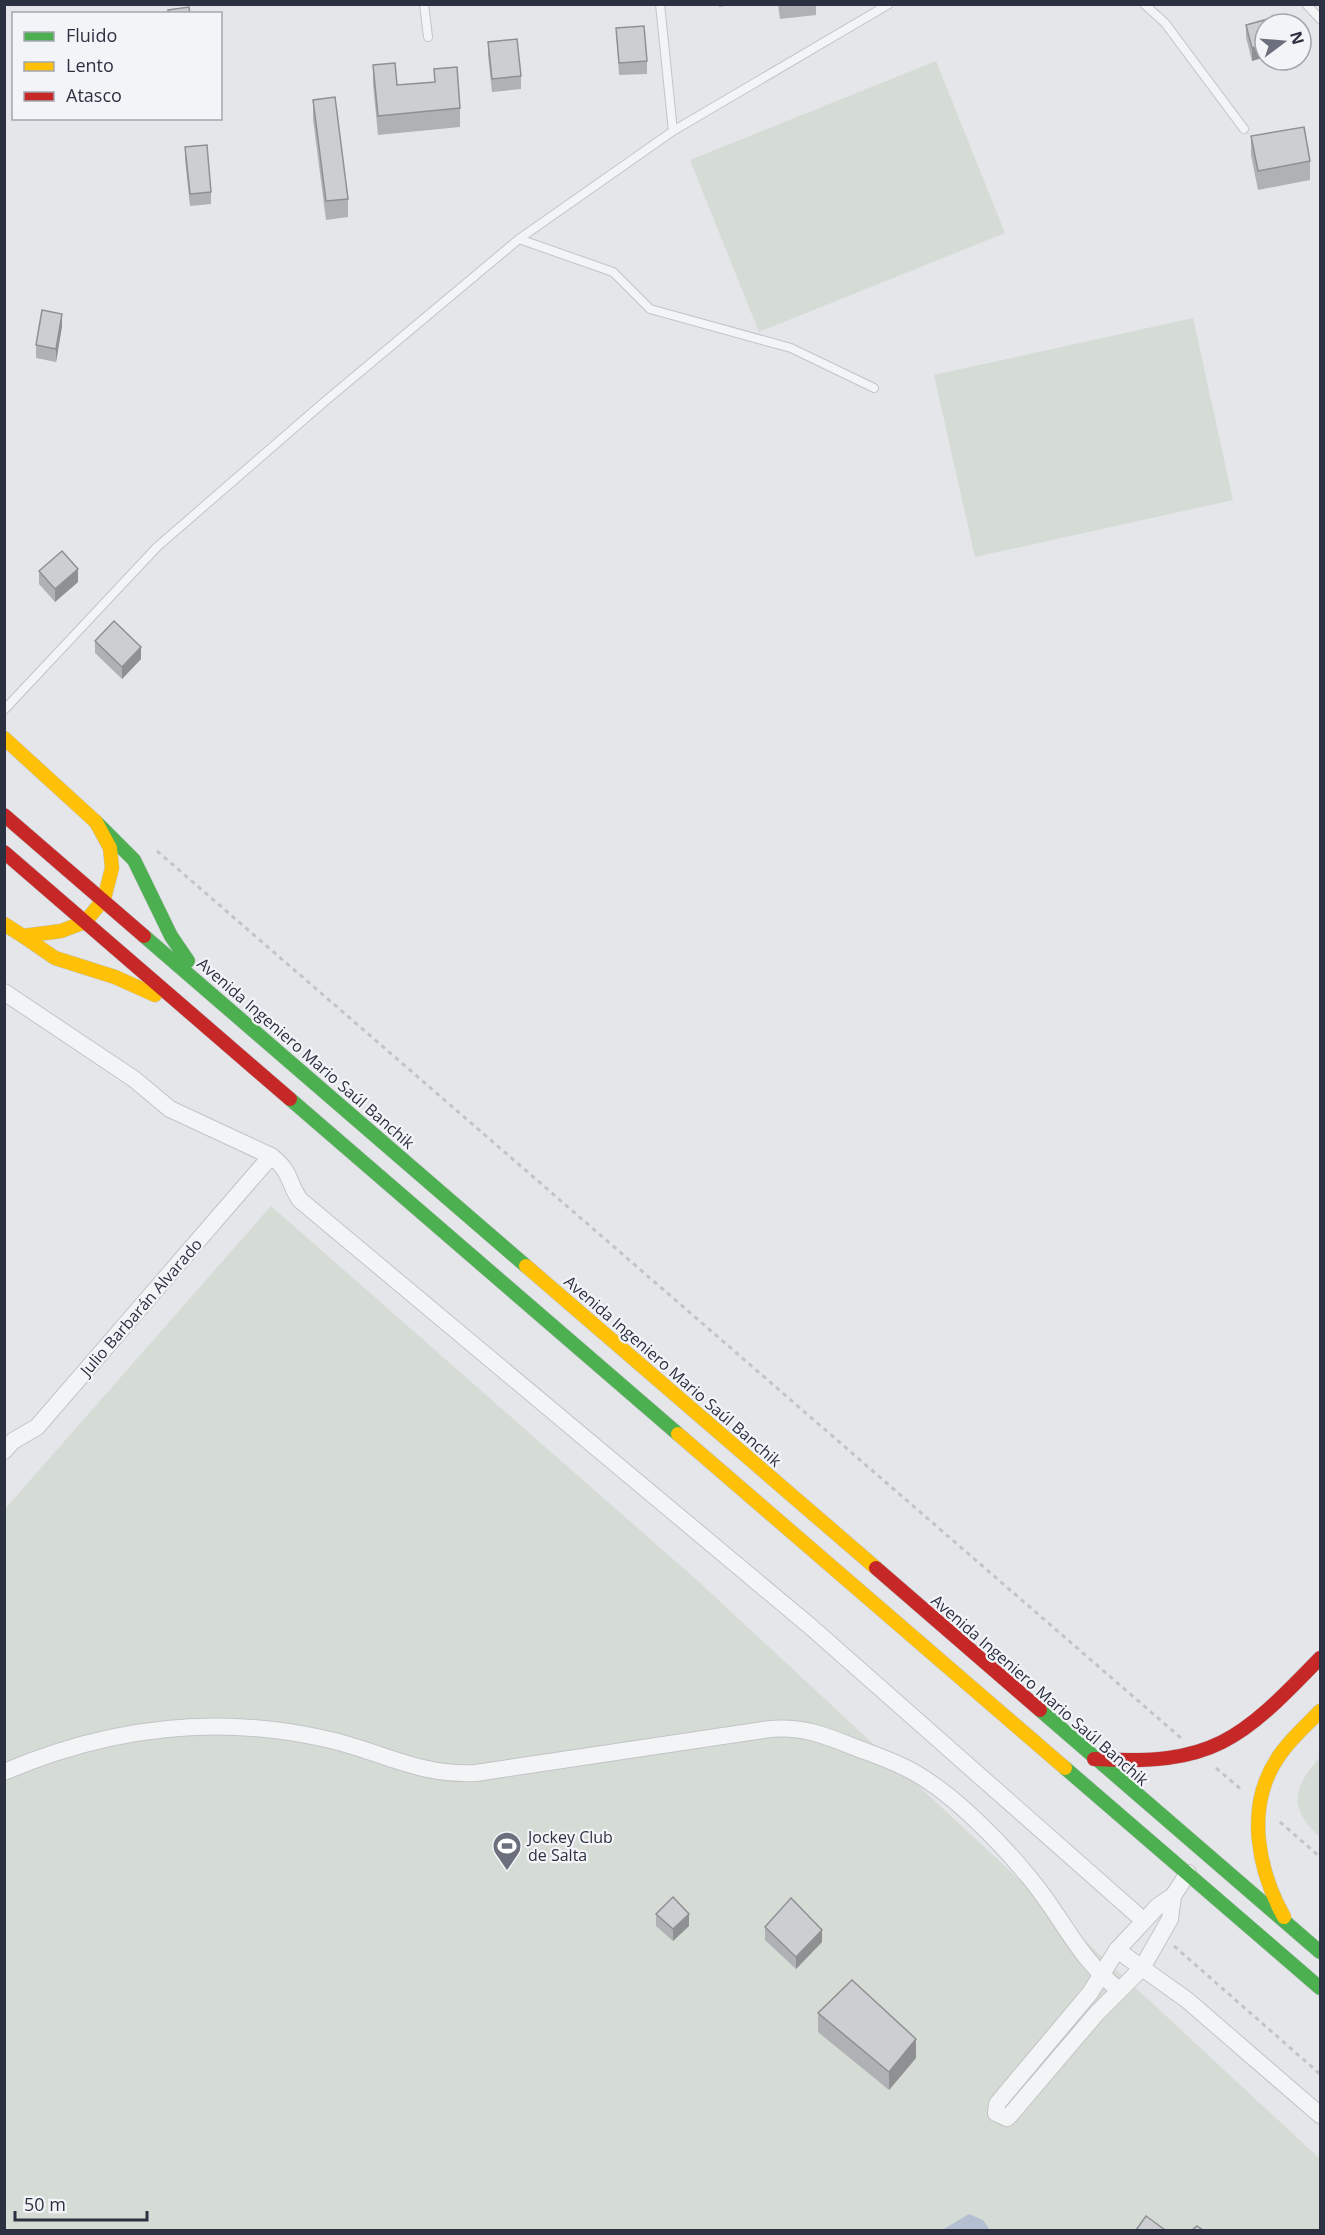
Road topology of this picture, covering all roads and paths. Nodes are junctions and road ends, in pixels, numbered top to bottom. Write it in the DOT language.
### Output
graph roads {
  1 [pos="424,4"];
  2 [pos="660,4"];
  3 [pos="889,4"];
  4 [pos="1144,4"];
  5 [pos="1306,4"];
  6 [pos="1320,18"];
  7 [pos="428,37"];
  8 [pos="1244,129"];
  9 [pos="673,131"];
  10 [pos="519,239"];
  11 [pos="874,388"];
  12 [pos="4,710"];
  13 [pos="4,738"];
  14 [pos="4,815"];
  15 [pos="96,822"];
  16 [pos="152,846"];
  17 [pos="4,852"];
  18 [pos="104,899"];
  19 [pos="85,922"];
  20 [pos="11,931"];
  21 [pos="4,992"];
  22 [pos="213,995"];
  23 [pos="185,1009"];
  24 [pos="272,1156"];
  25 [pos="8,1442"];
  26 [pos="1320,1658"];
  27 [pos="1320,1711"];
  28 [pos="1200,1754"];
  29 [pos="1094,1759"];
  30 [pos="4,1772"];
  31 [pos="1260,1805"];
  32 [pos="1320,1857"];
  33 [pos="1188,1873"];
  34 [pos="1173,1896"];
  35 [pos="1143,1920"];
  36 [pos="1288,1923"];
  37 [pos="1161,1935"];
  38 [pos="1117,1950"];
  39 [pos="1320,1952"];
  40 [pos="1142,1968"];
  41 [pos="1100,1975"];
  42 [pos="1320,1988"];
  43 [pos="1119,1990"];
  44 [pos="1320,2074"];
  45 [pos="1320,2115"];
  1 -- 7 [label="lane"];
  2 -- 9 [label="lane"];
  3 -- 9 [label="lane"];
  4 -- 8 [label="lane"];
  5 -- 6 [label="lane"];
  9 -- 10 [label="lane"];
  10 -- 11 [label="lane"];
  10 -- 12 [label="lane"];
  13 -- 15 [label="main road"];
  14 -- 18 [label="main road, Avenida Ingeniero Mario Saúl Banchik"];
  15 -- 18 [label="main road"];
  15 -- 22 [label="main road"];
  16 -- 28 [label="path"];
  17 -- 19 [label="main road"];
  18 -- 19 [label="main road"];
  18 -- 22 [label="main road, Avenida Ingeniero Mario Saúl Banchik"];
  19 -- 20 [label="main road"];
  19 -- 23 [label="main road"];
  20 -- 23 [label="main road"];
  21 -- 24 [label="street"];
  22 -- 29 [label="main road, Avenida Ingeniero Mario Saúl Banchik"];
  23 -- 33 [label="main road"];
  24 -- 25 [label="street, Julio Barbarán Alvarado"];
  24 -- 35 [label="street"];
  26 -- 28 [label="main road"];
  27 -- 31 [label="main road"];
  28 -- 29 [label="main road"];
  28 -- 31 [label="path"];
  29 -- 36 [label="main road, Avenida Ingeniero Mario Saúl Banchik"];
  30 -- 41 [label="street"];
  31 -- 32 [label="path"];
  31 -- 36 [label="main road"];
  33 -- 34 [label="street"];
  33 -- 42 [label="main road"];
  34 -- 35 [label="street"];
  34 -- 37 [label="street"];
  35 -- 38 [label="street"];
  36 -- 39 [label="main road, Avenida Ingeniero Mario Saúl Banchik"];
  37 -- 40 [label="street"];
  37 -- 44 [label="path"];
  38 -- 40 [label="street"];
  38 -- 41 [label="street"];
  40 -- 43 [label="street"];
  40 -- 45 [label="street"];
  41 -- 43 [label="street"];
  41 -- 43 [label="street"];
}
